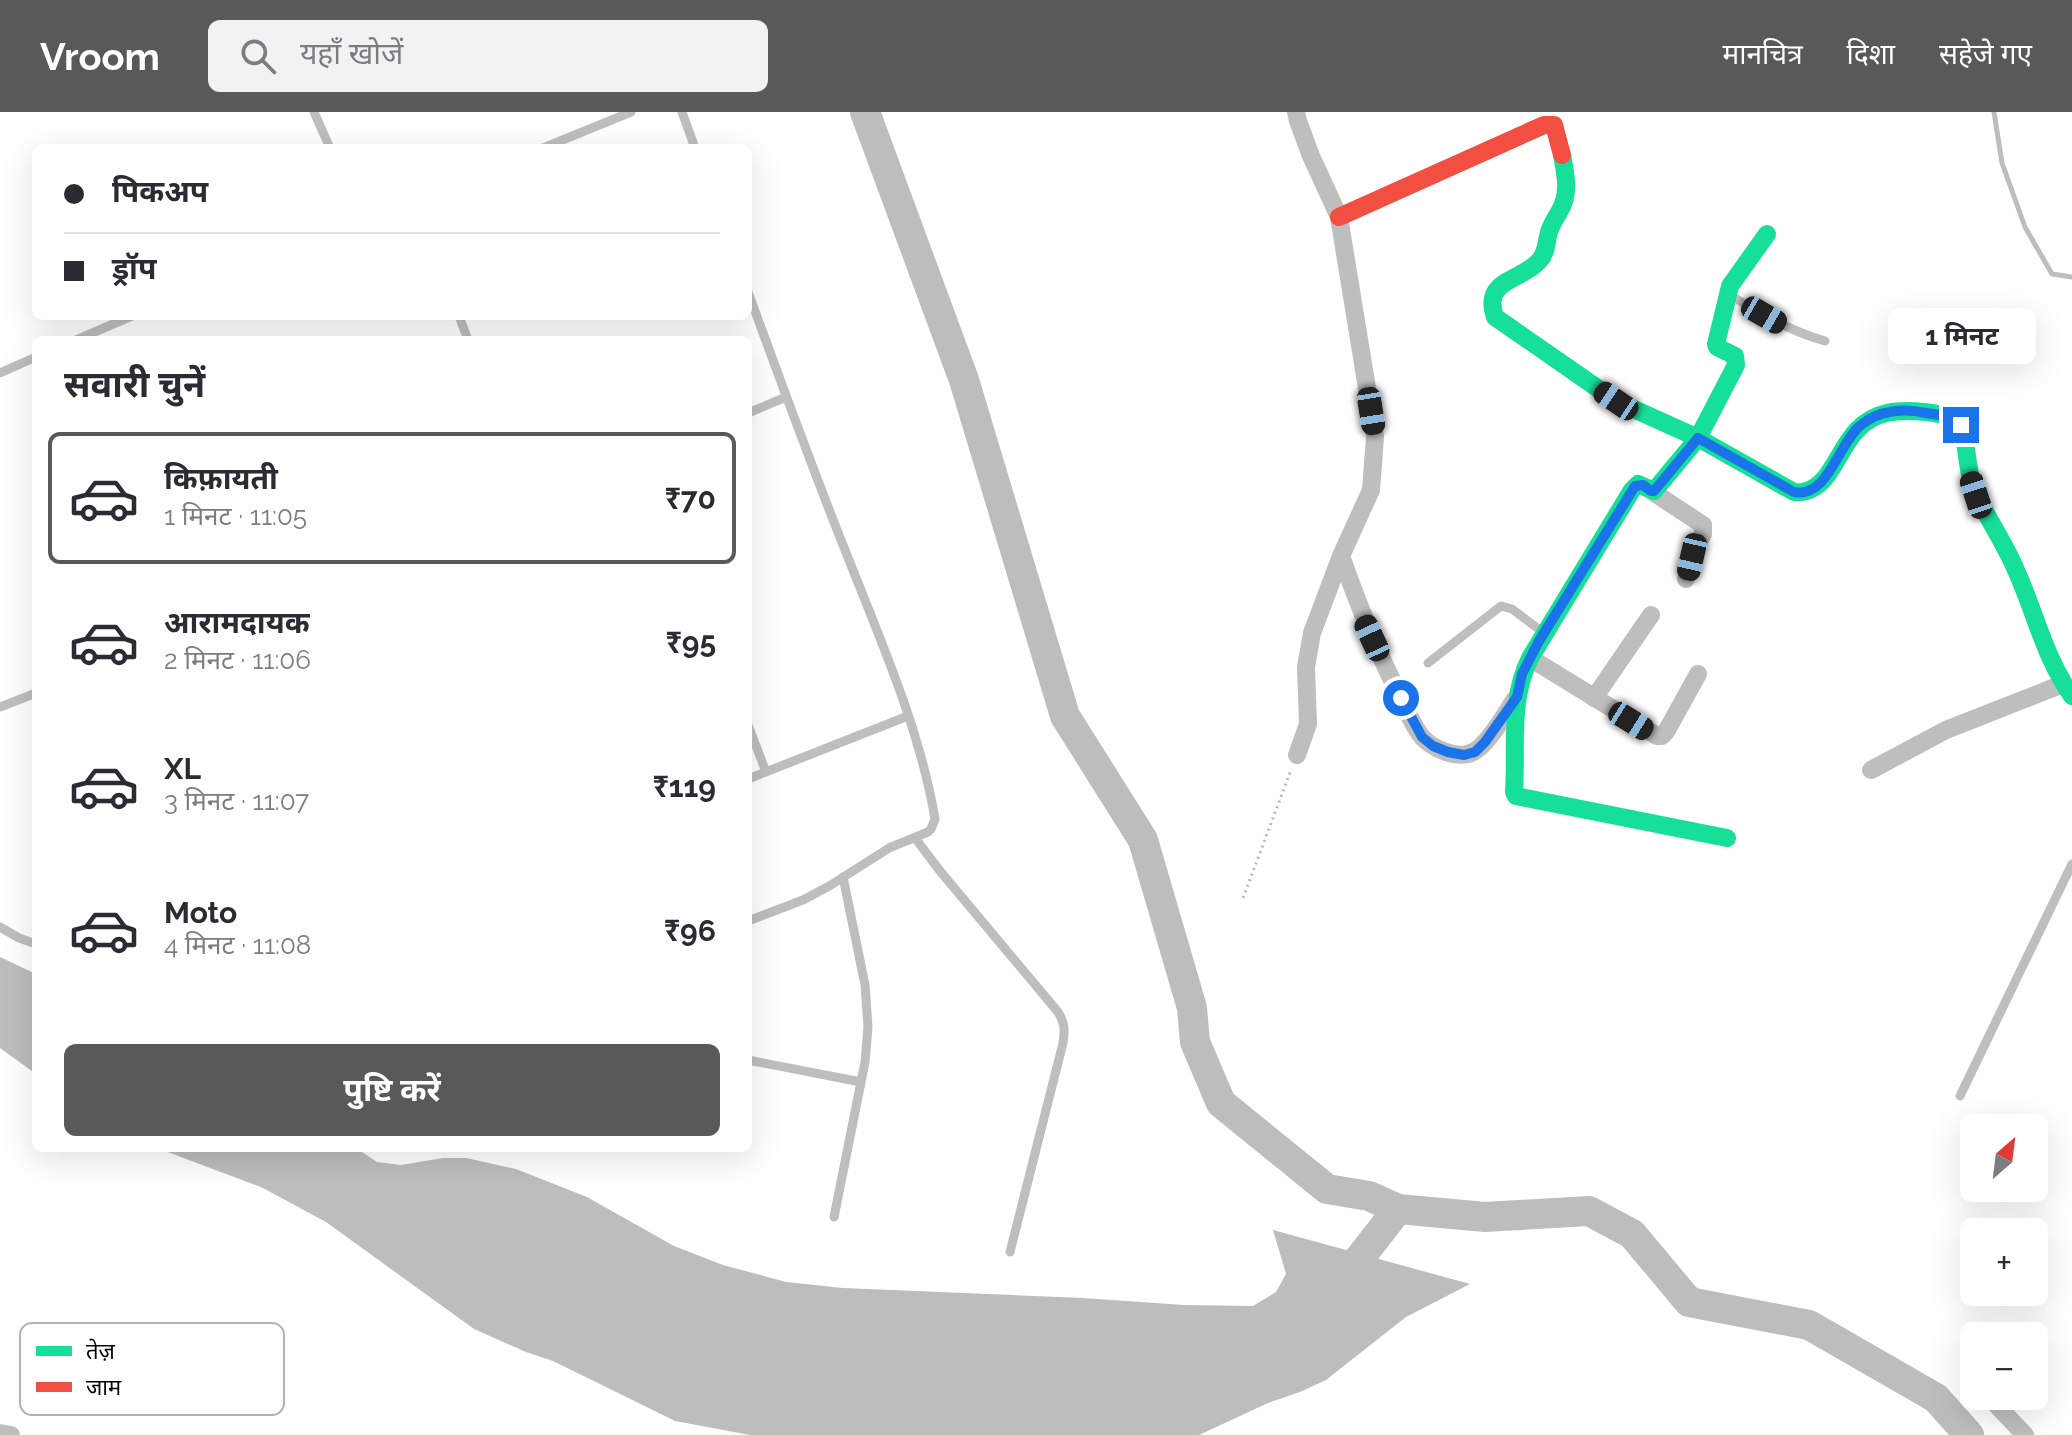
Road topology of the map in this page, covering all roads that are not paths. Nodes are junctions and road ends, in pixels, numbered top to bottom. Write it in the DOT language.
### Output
graph roads {
  1 [pos="314,112"];
  2 [pos="631,112"];
  3 [pos="682,112"];
  4 [pos="1296,112"];
  5 [pos="328,144"];
  6 [pos="553,144"];
  7 [pos="694,144"];
  8 [pos="1339,217"];
  9 [pos="1767,234"];
  10 [pos="1727,294"];
  11 [pos="752,303"];
  12 [pos="124,320"];
  13 [pos="92,336"];
  14 [pos="1825,341"];
  15 [pos="32,359"];
  16 [pos="0,373"];
  17 [pos="786,397"];
  18 [pos="752,411"];
  19 [pos="1698,438"];
  20 [pos="1653,492"];
  21 [pos="1341,556"];
  22 [pos="1686,579"];
  23 [pos="1651,615"];
  24 [pos="1544,633"];
  25 [pos="1530,658"];
  26 [pos="1428,663"];
  27 [pos="1698,674"];
  28 [pos="2068,690"];
  29 [pos="32,695"];
  30 [pos="1517,697"];
  31 [pos="1594,698"];
  32 [pos="0,707"];
  33 [pos="908,716"];
  34 [pos="752,735"];
  35 [pos="1297,755"];
  36 [pos="1871,770"];
  37 [pos="766,772"];
  38 [pos="752,777"];
  39 [pos="915,838"];
  40 [pos="1727,838"];
  41 [pos="2072,864"];
  42 [pos="843,877"];
  43 [pos="752,919"];
  44 [pos="0,927"];
  45 [pos="32,943"];
  46 [pos="752,1061"];
  47 [pos="861,1082"];
  48 [pos="1960,1096"];
  49 [pos="834,1217"];
  50 [pos="1010,1252"];
  51 [pos="2001,1410"];
  52 [pos="0,1433"];
  53 [pos="11,1435"];
  54 [pos="2025,1435"];
  1 -- 5 [label="lane"];
  2 -- 6 [label="lane"];
  3 -- 7 [label="lane"];
  4 -- 8 [label="street"];
  8 -- 19 [label="street"];
  8 -- 21 [label="street"];
  9 -- 10 [label="street"];
  10 -- 14 [label="lane"];
  10 -- 19 [label="street"];
  11 -- 17 [label="lane"];
  12 -- 13 [label="lane"];
  15 -- 16 [label="lane"];
  17 -- 18 [label="lane"];
  17 -- 33 [label="lane"];
  19 -- 20 [label="street"];
  19 -- 28 [label="street"];
  20 -- 22 [label="street"];
  20 -- 24 [label="street"];
  21 -- 30 [label="street"];
  21 -- 35 [label="street"];
  23 -- 31 [label="street"];
  24 -- 25 [label="street"];
  24 -- 26 [label="lane"];
  25 -- 30 [label="street"];
  25 -- 31 [label="street"];
  27 -- 31 [label="street"];
  28 -- 36 [label="street"];
  29 -- 32 [label="lane"];
  30 -- 40 [label="street"];
  33 -- 37 [label="lane"];
  33 -- 39 [label="lane"];
  34 -- 37 [label="lane"];
  37 -- 38 [label="lane"];
  39 -- 42 [label="lane"];
  39 -- 50 [label="lane"];
  41 -- 48 [label="lane"];
  42 -- 43 [label="lane"];
  42 -- 47 [label="lane"];
  44 -- 45 [label="lane"];
  46 -- 47 [label="lane"];
  47 -- 49 [label="lane"];
  51 -- 54 [label="street"];
  52 -- 53 [label="street"];
}
